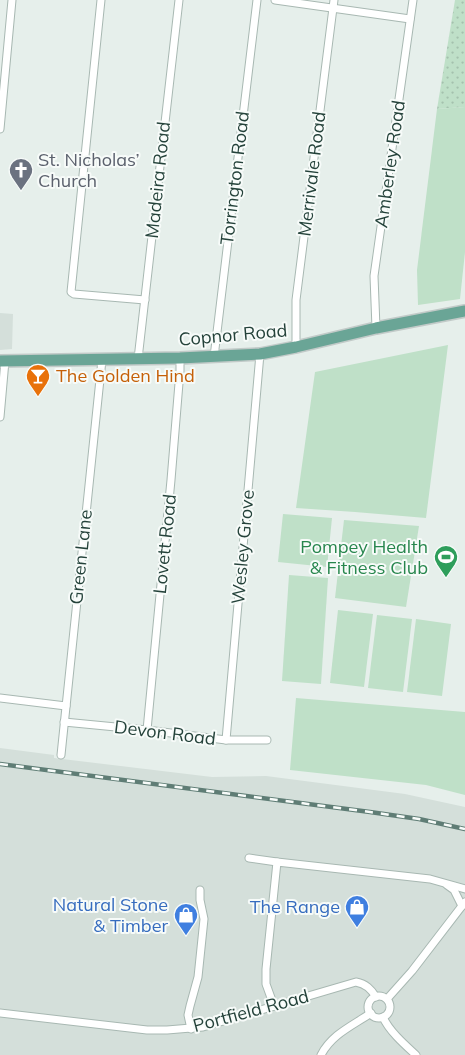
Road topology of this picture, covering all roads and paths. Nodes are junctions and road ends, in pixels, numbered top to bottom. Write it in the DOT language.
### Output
graph roads {
  1 [pos="12,0"];
  2 [pos="101,0"];
  3 [pos="179,0"];
  4 [pos="257,0"];
  5 [pos="275,0"];
  6 [pos="413,0"];
  7 [pos="334,4"];
  8 [pos="410,19"];
  9 [pos="0,129"];
  10 [pos="145,300"];
  11 [pos="465,311"];
  12 [pos="376,328"];
  13 [pos="296,348"];
  14 [pos="260,354"];
  15 [pos="214,357"];
  16 [pos="180,358"];
  17 [pos="138,359"];
  18 [pos="102,360"];
  19 [pos="2,361"];
  20 [pos="0,417"];
  21 [pos="0,698"];
  22 [pos="66,706"];
  23 [pos="64,722"];
  24 [pos="147,730"];
  25 [pos="226,740"];
  26 [pos="266,740"];
  27 [pos="61,755"];
  28 [pos="249,858"];
  29 [pos="278,862"];
  30 [pos="445,883"];
  31 [pos="465,889"];
  32 [pos="200,890"];
  33 [pos="464,904"];
  34 [pos="376,997"];
  35 [pos="387,999"];
  36 [pos="274,1006"];
  37 [pos="0,1013"];
  38 [pos="371,1013"];
  39 [pos="384,1017"];
  40 [pos="191,1028"];
  41 [pos="321,1055"];
  42 [pos="416,1055"];
  1 -- 9 [label="street"];
  2 -- 10 [label="street"];
  3 -- 10 [label="street, Madeira Road"];
  4 -- 15 [label="street, Torrington Road"];
  5 -- 7 [label="street"];
  6 -- 8 [label="street, Amberley Road"];
  7 -- 8 [label="street"];
  7 -- 13 [label="street, Merrivale Road"];
  8 -- 12 [label="street, Amberley Road"];
  10 -- 17 [label="street, Madeira Road"];
  11 -- 12 [label="main road, Copnor Road"];
  12 -- 13 [label="main road, Copnor Road"];
  13 -- 14 [label="main road, Copnor Road"];
  14 -- 15 [label="main road, Copnor Road"];
  14 -- 25 [label="street, Wesley Grove"];
  15 -- 16 [label="main road, Copnor Road"];
  16 -- 17 [label="main road, Copnor Road"];
  16 -- 24 [label="street, Lovett Road"];
  17 -- 18 [label="main road, Copnor Road"];
  18 -- 19 [label="main road, Copnor Road"];
  18 -- 22 [label="street, Green Lane"];
  19 -- 20 [label="street"];
  21 -- 22 [label="street"];
  22 -- 23 [label="street, Green Lane"];
  23 -- 24 [label="street, Devon Road"];
  23 -- 27 [label="street, Green Lane"];
  24 -- 25 [label="street, Devon Road"];
  25 -- 26 [label="street, Devon Road"];
  28 -- 29 [label="street"];
  29 -- 30 [label="street"];
  29 -- 36 [label="street"];
  30 -- 31 [label="street"];
  30 -- 33 [label="street"];
  32 -- 40 [label="street"];
  33 -- 35 [label="street"];
  34 -- 35 [label="street"];
  34 -- 36 [label="street, Portfield Road"];
  34 -- 38 [label="street"];
  35 -- 39 [label="street"];
  36 -- 40 [label="street, Portfield Road"];
  37 -- 40 [label="street, Portfield Road"];
  38 -- 39 [label="street"];
  38 -- 41 [label="street"];
  39 -- 42 [label="street"];
}
